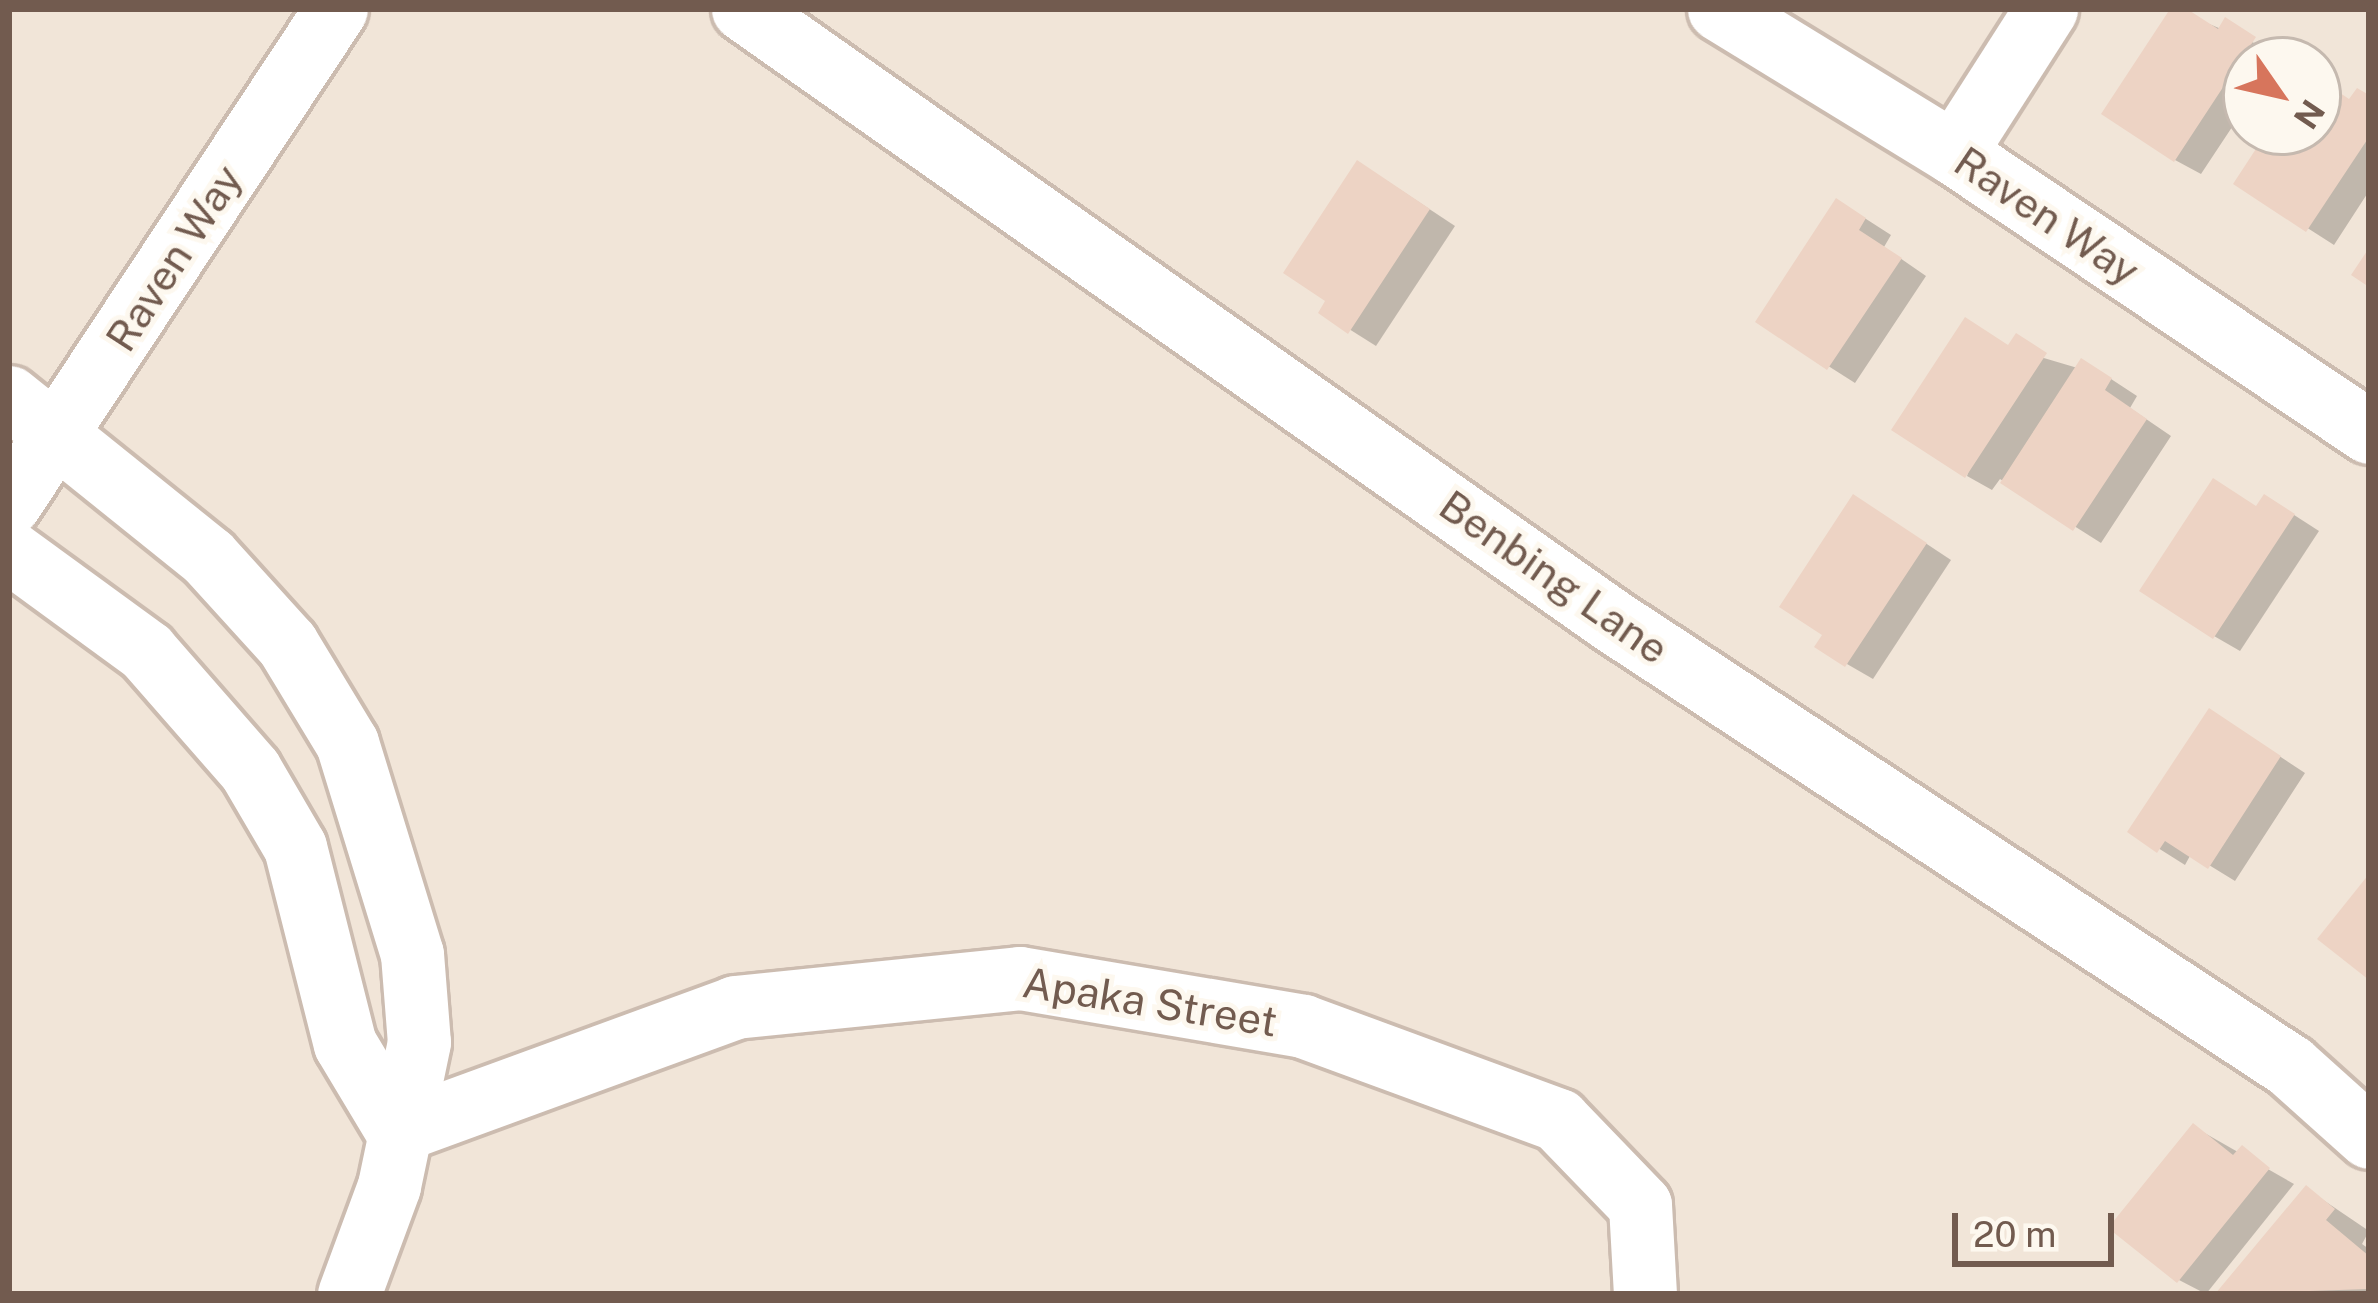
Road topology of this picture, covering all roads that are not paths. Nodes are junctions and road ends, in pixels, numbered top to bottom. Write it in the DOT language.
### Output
graph roads {
  1 [pos="336,9"];
  2 [pos="743,9"];
  3 [pos="1719,9"];
  4 [pos="2046,9"];
  5 [pos="1954,152"];
  6 [pos="9,397"];
  7 [pos="2369,431"];
  8 [pos="61,432"];
  9 [pos="9,505"];
  10 [pos="9,551"];
  11 [pos="397,1130"];
  12 [pos="2369,1137"];
  13 [pos="350,1294"];
  14 [pos="1646,1294"];
  1 -- 8 [label="street, Raven Way"];
  2 -- 12 [label="street, Benbing Lane"];
  3 -- 5 [label="street, Raven Way"];
  4 -- 5 [label="street"];
  5 -- 7 [label="street, Raven Way"];
  6 -- 8 [label="street"];
  8 -- 9 [label="street, Raven Way"];
  8 -- 11 [label="street"];
  10 -- 11 [label="street"];
  11 -- 13 [label="street"];
  11 -- 14 [label="street, Apaka Street"];
}
